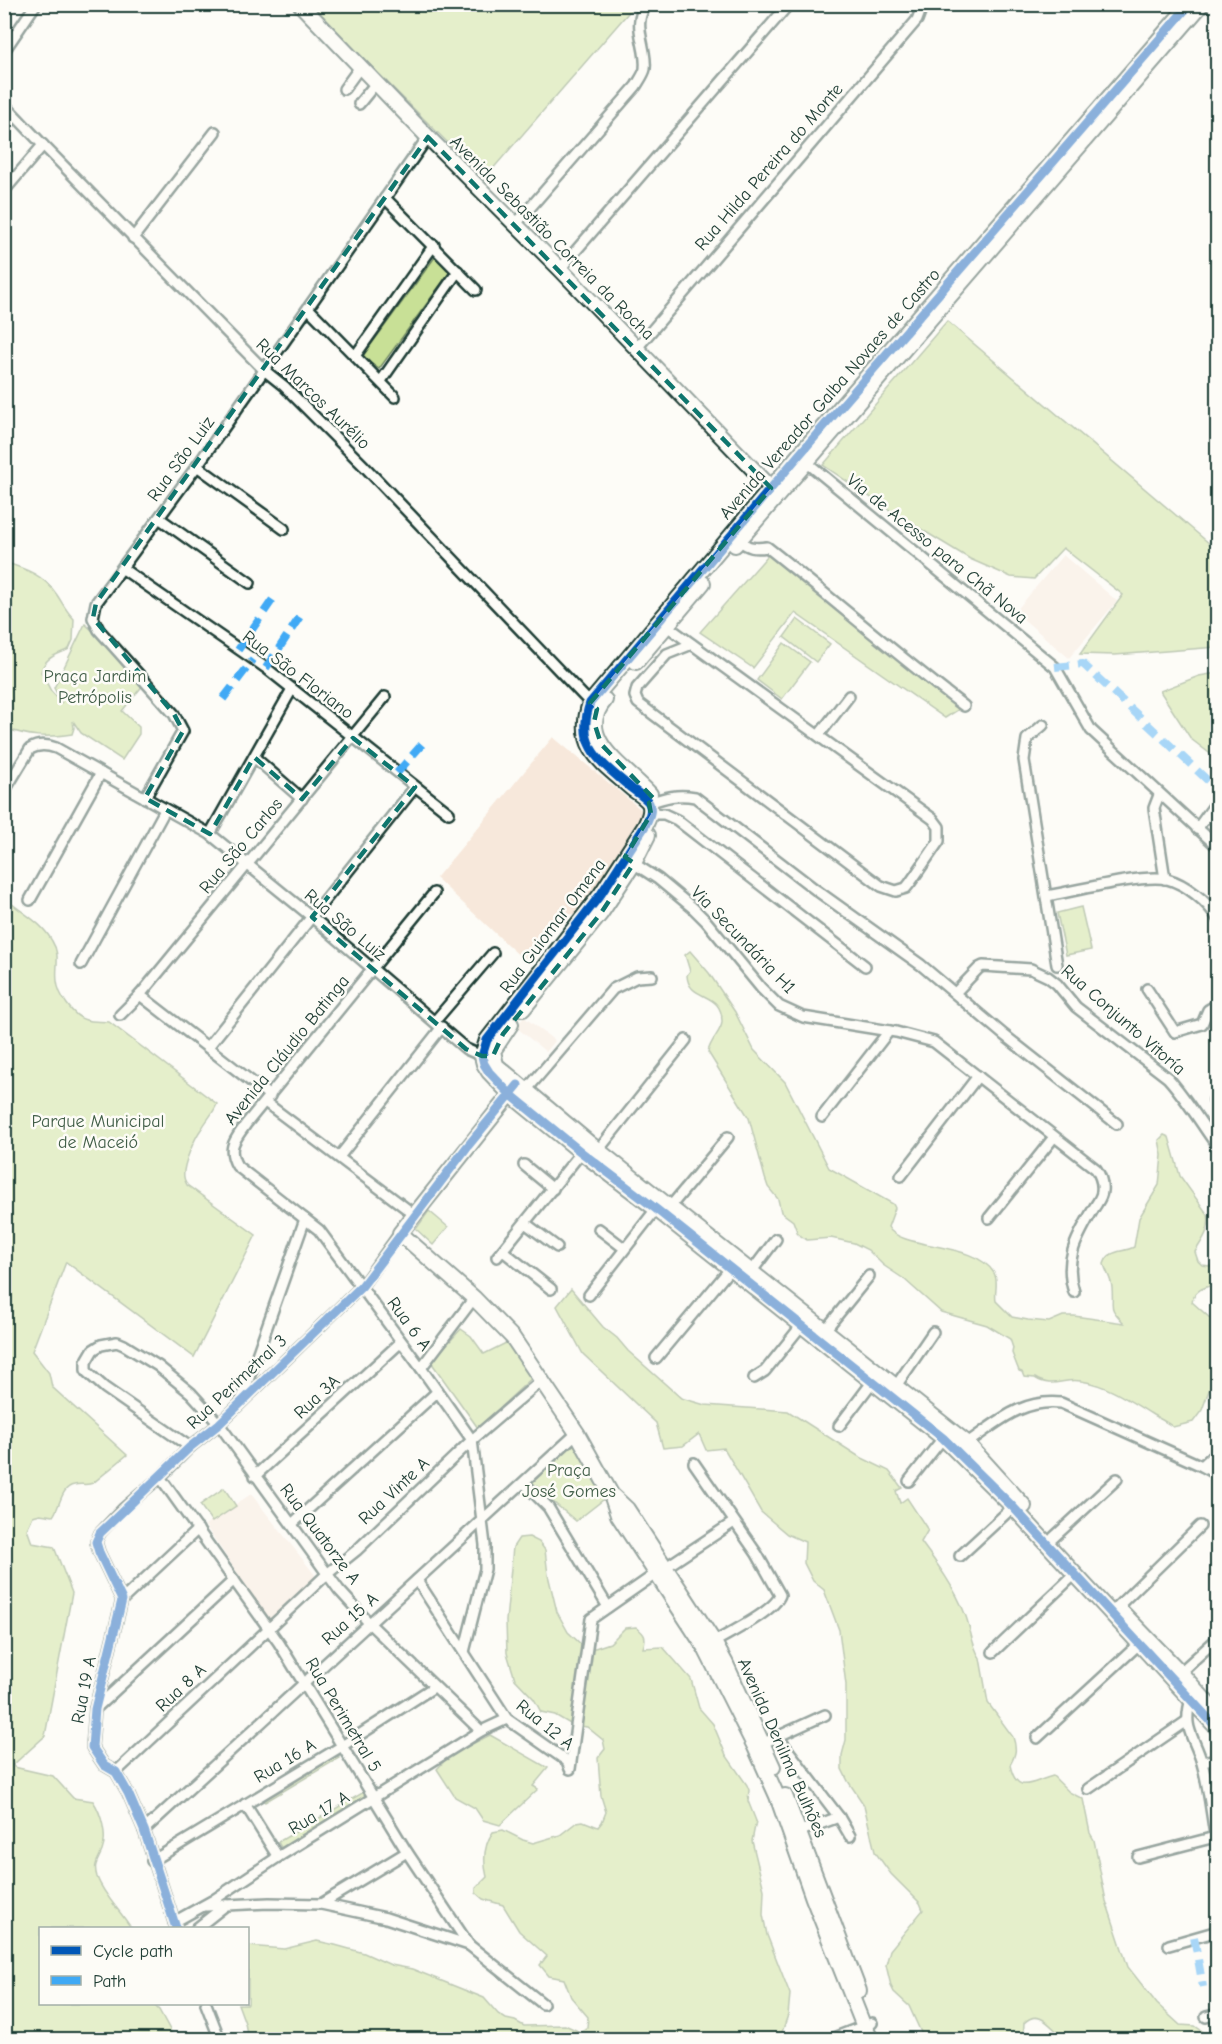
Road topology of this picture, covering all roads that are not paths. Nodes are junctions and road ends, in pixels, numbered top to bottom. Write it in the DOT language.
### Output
graph roads {
  1 [pos="36,4"];
  2 [pos="300,4"];
  3 [pos="647,4"];
  4 [pos="789,4"];
  5 [pos="923,4"];
  6 [pos="1190,4"];
  7 [pos="1202,4"];
  8 [pos="4,51"];
  9 [pos="360,67"];
  10 [pos="376,83"];
  11 [pos="344,89"];
  12 [pos="4,104"];
  13 [pos="359,104"];
  14 [pos="14,116"];
  15 [pos="4,130"];
  16 [pos="215,132"];
  17 [pos="428,137"];
  18 [pos="43,145"];
  19 [pos="4,191"];
  20 [pos="385,198"];
  21 [pos="515,225"];
  22 [pos="133,238"];
  23 [pos="434,245"];
  24 [pos="560,269"];
  25 [pos="459,271"];
  26 [pos="476,290"];
  27 [pos="309,309"];
  28 [pos="636,349"];
  29 [pos="355,356"];
  30 [pos="264,370"];
  31 [pos="381,381"];
  32 [pos="395,397"];
  33 [pos="803,459"];
  34 [pos="196,466"];
  35 [pos="775,492"];
  36 [pos="159,518"];
  37 [pos="284,529"];
  38 [pos="739,540"];
  39 [pos="123,569"];
  40 [pos="250,583"];
  41 [pos="667,626"];
  42 [pos="692,644"];
  43 [pos="292,689"];
  44 [pos="849,696"];
  45 [pos="385,697"];
  46 [pos="593,706"];
  47 [pos="964,706"];
  48 [pos="1043,725"];
  49 [pos="819,735"];
  50 [pos="353,738"];
  51 [pos="254,757"];
  52 [pos="100,773"];
  53 [pos="415,787"];
  54 [pos="4,792"];
  55 [pos="1159,795"];
  56 [pos="145,798"];
  57 [pos="302,799"];
  58 [pos="1218,800"];
  59 [pos="653,808"];
  60 [pos="165,810"];
  61 [pos="449,813"];
  62 [pos="1197,829"];
  63 [pos="210,834"];
  64 [pos="1218,848"];
  65 [pos="629,860"];
  66 [pos="246,864"];
  67 [pos="1165,879"];
  68 [pos="434,893"];
  69 [pos="1047,896"];
  70 [pos="30,900"];
  71 [pos="312,917"];
  72 [pos="1218,919"];
  73 [pos="494,953"];
  74 [pos="81,964"];
  75 [pos="1057,965"];
  76 [pos="865,966"];
  77 [pos="372,969"];
  78 [pos="652,976"];
  79 [pos="1147,988"];
  80 [pos="955,993"];
  81 [pos="140,995"];
  82 [pos="1218,1004"];
  83 [pos="120,1015"];
  84 [pos="439,1024"];
  85 [pos="889,1031"];
  86 [pos="686,1040"];
  87 [pos="208,1047"];
  88 [pos="488,1056"];
  89 [pos="978,1076"];
  90 [pos="518,1092"];
  91 [pos="268,1099"];
  92 [pos="822,1117"];
  93 [pos="1117,1124"];
  94 [pos="728,1137"];
  95 [pos="1054,1137"];
  96 [pos="1218,1147"];
  97 [pos="590,1151"];
  98 [pos="339,1157"];
  99 [pos="524,1165"];
  100 [pos="901,1176"];
  101 [pos="255,1180"];
  102 [pos="553,1189"];
  103 [pos="670,1207"];
  104 [pos="656,1209"];
  105 [pos="415,1215"];
  106 [pos="988,1218"];
  107 [pos="305,1219"];
  108 [pos="525,1223"];
  109 [pos="599,1229"];
  110 [pos="400,1233"];
  111 [pos="776,1239"];
  112 [pos="557,1247"];
  113 [pos="624,1248"];
  114 [pos="730,1269"];
  115 [pos="752,1271"];
  116 [pos="869,1276"];
  117 [pos="362,1287"];
  118 [pos="551,1289"];
  119 [pos="1074,1292"];
  120 [pos="589,1294"];
  121 [pos="474,1299"];
  122 [pos="805,1322"];
  123 [pos="933,1332"];
  124 [pos="822,1334"];
  125 [pos="401,1342"];
  126 [pos="656,1358"];
  127 [pos="421,1368"];
  128 [pos="543,1378"];
  129 [pos="754,1378"];
  130 [pos="873,1381"];
  131 [pos="896,1386"];
  132 [pos="437,1392"];
  133 [pos="239,1405"];
  134 [pos="219,1424"];
  135 [pos="839,1426"];
  136 [pos="577,1433"];
  137 [pos="944,1438"];
  138 [pos="472,1440"];
  139 [pos="967,1443"];
  140 [pos="190,1447"];
  141 [pos="1218,1451"];
  142 [pos="694,1463"];
  143 [pos="1202,1466"];
  144 [pos="1218,1475"];
  145 [pos="255,1476"];
  146 [pos="160,1477"];
  147 [pos="1117,1479"];
  148 [pos="909,1481"];
  149 [pos="524,1483"];
  150 [pos="1013,1507"];
  151 [pos="482,1520"];
  152 [pos="734,1522"];
  153 [pos="292,1524"];
  154 [pos="1200,1526"];
  155 [pos="198,1529"];
  156 [pos="1053,1538"];
  157 [pos="960,1556"];
  158 [pos="661,1570"];
  159 [pos="327,1574"];
  160 [pos="1076,1574"];
  161 [pos="234,1580"];
  162 [pos="417,1580"];
  163 [pos="122,1600"];
  164 [pos="608,1607"];
  165 [pos="1117,1607"];
  166 [pos="370,1624"];
  167 [pos="269,1628"];
  168 [pos="1218,1638"];
  169 [pos="709,1645"];
  170 [pos="1136,1646"];
  171 [pos="464,1652"];
  172 [pos="993,1652"];
  173 [pos="1176,1676"];
  174 [pos="304,1682"];
  175 [pos="434,1687"];
  176 [pos="1193,1695"];
  177 [pos="94,1709"];
  178 [pos="825,1715"];
  179 [pos="1218,1715"];
  180 [pos="507,1719"];
  181 [pos="1187,1722"];
  182 [pos="1218,1729"];
  183 [pos="481,1731"];
  184 [pos="778,1737"];
  185 [pos="1037,1738"];
  186 [pos="759,1745"];
  187 [pos="342,1746"];
  188 [pos="1218,1759"];
  189 [pos="1202,1762"];
  190 [pos="116,1772"];
  191 [pos="1088,1789"];
  192 [pos="374,1798"];
  193 [pos="245,1804"];
  194 [pos="839,1817"];
  195 [pos="144,1830"];
  196 [pos="795,1833"];
  197 [pos="850,1836"];
  198 [pos="1215,1838"];
  199 [pos="1218,1851"];
  200 [pos="407,1852"];
  201 [pos="278,1857"];
  202 [pos="1138,1857"];
  203 [pos="152,1861"];
  204 [pos="321,1904"];
  205 [pos="226,1905"];
  206 [pos="202,1907"];
  207 [pos="175,1925"];
  208 [pos="199,1927"];
  209 [pos="1218,1931"];
  210 [pos="469,1945"];
  211 [pos="1169,1945"];
  212 [pos="543,2004"];
  213 [pos="206,2005"];
  214 [pos="1218,2014"];
  215 [pos="1206,2016"];
  216 [pos="868,2025"];
  217 [pos="220,2040"];
  218 [pos="828,2040"];
  219 [pos="873,2040"];
  1 -- 8 [label="street"];
  2 -- 9 [label="street, Avenida Sebastião Correia da Rocha"];
  3 -- 21 [label="street"];
  4 -- 24 [label="street"];
  5 -- 28 [label="street, Rua Hilda Pereira do Monte"];
  6 -- 33 [label="street, Avenida Vereador Galba Novaes de Castro"];
  7 -- 33 [label="street, Avenida Vereador Galba Novaes de Castro"];
  9 -- 10 [label="street, Avenida Sebastião Correia da Rocha"];
  9 -- 11 [label="street"];
  10 -- 13 [label="street"];
  10 -- 17 [label="street, Avenida Sebastião Correia da Rocha"];
  12 -- 14 [label="street, Rua Marcos Aurélio"];
  14 -- 15 [label="street"];
  14 -- 18 [label="street, Rua Marcos Aurélio"];
  16 -- 22 [label="street"];
  17 -- 20 [label="street, Rua São Luiz"];
  17 -- 21 [label="street, Avenida Sebastião Correia da Rocha"];
  18 -- 19 [label="street"];
  18 -- 22 [label="street, Rua Marcos Aurélio"];
  20 -- 23 [label="street"];
  20 -- 27 [label="street, Rua São Luiz"];
  21 -- 24 [label="street, Avenida Sebastião Correia da Rocha"];
  22 -- 30 [label="street, Rua Marcos Aurélio"];
  23 -- 25 [label="street"];
  23 -- 29 [label="street"];
  24 -- 28 [label="street, Avenida Sebastião Correia da Rocha"];
  25 -- 26 [label="street"];
  25 -- 31 [label="street"];
  27 -- 29 [label="street"];
  27 -- 30 [label="street, Rua São Luiz"];
  28 -- 35 [label="street, Avenida Sebastião Correia da Rocha"];
  29 -- 31 [label="street"];
  30 -- 34 [label="street, Rua São Luiz"];
  30 -- 46 [label="street, Rua Marcos Aurélio"];
  31 -- 32 [label="street"];
  33 -- 35 [label="street, Avenida Vereador Galba Novaes de Castro"];
  33 -- 55 [label="street, Via de Acesso para Chã Nova"];
  34 -- 36 [label="street, Rua São Luiz"];
  34 -- 37 [label="street"];
  35 -- 38 [label="street, Avenida Vereador Galba Novaes de Castro"];
  35 -- 46 [label="street, Avenida Vereador Galba Novaes de Castro"];
  36 -- 39 [label="street, Rua São Luiz"];
  36 -- 40 [label="street"];
  38 -- 41 [label="street, Avenida Vereador Galba Novaes de Castro"];
  38 -- 47 [label="street"];
  39 -- 43 [label="street, Rua São Floriano"];
  39 -- 56 [label="street, Rua São Luiz"];
  41 -- 42 [label="street"];
  41 -- 46 [label="street, Avenida Vereador Galba Novaes de Castro"];
  42 -- 49 [label="street"];
  42 -- 49 [label="street"];
  43 -- 50 [label="street, Rua São Floriano"];
  43 -- 51 [label="street"];
  44 -- 49 [label="street"];
  45 -- 50 [label="street, Rua São Carlos"];
  46 -- 59 [label="street"];
  48 -- 69 [label="street"];
  50 -- 53 [label="street, Rua São Floriano"];
  50 -- 57 [label="street, Rua São Carlos"];
  51 -- 57 [label="street"];
  51 -- 63 [label="street"];
  52 -- 54 [label="street, Rua São Luiz"];
  52 -- 56 [label="street, Rua São Luiz"];
  52 -- 70 [label="street"];
  53 -- 61 [label="street, Rua São Floriano"];
  53 -- 71 [label="street"];
  55 -- 62 [label="street"];
  55 -- 67 [label="street"];
  56 -- 60 [label="street, Rua São Luiz"];
  57 -- 66 [label="street, Rua São Carlos"];
  58 -- 62 [label="street"];
  59 -- 65 [label="street, Rua Guiomar Omena"];
  59 -- 76 [label="street"];
  59 -- 80 [label="street"];
  60 -- 63 [label="street, Rua São Luiz"];
  60 -- 74 [label="street"];
  62 -- 64 [label="street"];
  63 -- 66 [label="street, Rua São Luiz"];
  65 -- 85 [label="street, Via Secundária H1"];
  65 -- 88 [label="street, Rua Guiomar Omena"];
  66 -- 71 [label="street, Rua São Luiz"];
  66 -- 81 [label="street, Rua São Carlos"];
  67 -- 69 [label="street"];
  67 -- 72 [label="street"];
  68 -- 77 [label="street, Avenida Cláudio Batinga"];
  69 -- 75 [label="street"];
  71 -- 77 [label="street, Rua São Luiz"];
  71 -- 87 [label="street"];
  73 -- 84 [label="street"];
  77 -- 84 [label="street, Rua São Luiz"];
  77 -- 91 [label="street, Avenida Cláudio Batinga"];
  78 -- 90 [label="street"];
  79 -- 82 [label="street"];
  80 -- 93 [label="street"];
  80 -- 96 [label="street, Rua Conjunto Vitoría"];
  81 -- 83 [label="street, Rua São Carlos"];
  81 -- 87 [label="street"];
  84 -- 88 [label="street, Rua São Luiz"];
  84 -- 98 [label="street"];
  85 -- 89 [label="street, Via Secundária H1"];
  85 -- 92 [label="street"];
  86 -- 97 [label="street"];
  87 -- 91 [label="street"];
  88 -- 90 [label="street"];
  89 -- 95 [label="street, Via Secundária H1"];
  89 -- 100 [label="street"];
  90 -- 97 [label="street"];
  90 -- 105 [label="street"];
  91 -- 98 [label="street"];
  91 -- 101 [label="street, Avenida Cláudio Batinga"];
  94 -- 103 [label="street"];
  95 -- 106 [label="street"];
  95 -- 119 [label="street, Via Secundária H1"];
  97 -- 102 [label="street"];
  97 -- 103 [label="street"];
  97 -- 104 [label="street"];
  98 -- 105 [label="street"];
  99 -- 102 [label="street"];
  101 -- 107 [label="street, Rua 6 A"];
  102 -- 108 [label="street"];
  103 -- 115 [label="street"];
  104 -- 113 [label="street"];
  104 -- 114 [label="street"];
  105 -- 110 [label="street"];
  107 -- 117 [label="street, Rua 6 A"];
  107 -- 133 [label="street"];
  108 -- 112 [label="street"];
  108 -- 118 [label="street"];
  109 -- 113 [label="street"];
  110 -- 117 [label="street, Rua Perimetral 3"];
  110 -- 121 [label="street, Avenida Denilma Bulhões"];
  111 -- 115 [label="street"];
  113 -- 120 [label="street"];
  114 -- 122 [label="street"];
  114 -- 126 [label="street"];
  115 -- 122 [label="street"];
  116 -- 124 [label="street"];
  117 -- 125 [label="street, Rua 6 A"];
  117 -- 133 [label="street, Rua Perimetral 3"];
  121 -- 127 [label="street"];
  121 -- 128 [label="street, Avenida Denilma Bulhões"];
  122 -- 124 [label="street"];
  122 -- 129 [label="street"];
  123 -- 131 [label="street"];
  124 -- 130 [label="street"];
  124 -- 131 [label="street"];
  125 -- 127 [label="street, Rua 6 A"];
  125 -- 145 [label="street, Rua 3A"];
  127 -- 132 [label="street, Rua 6 A"];
  128 -- 136 [label="street, Avenida Denilma Bulhões"];
  128 -- 138 [label="street, Rua Vinte A"];
  130 -- 135 [label="street"];
  130 -- 137 [label="street"];
  131 -- 139 [label="street"];
  132 -- 138 [label="street, Rua 6 A"];
  132 -- 153 [label="street"];
  133 -- 134 [label="street, Rua Perimetral 3"];
  134 -- 140 [label="street, Rua Perimetral 3"];
  134 -- 140 [label="street, Rua Quatorze A"];
  134 -- 145 [label="street, Rua Quatorze A"];
  136 -- 149 [label="street, Rua 15 A"];
  136 -- 158 [label="street, Avenida Denilma Bulhões"];
  137 -- 148 [label="street"];
  137 -- 150 [label="street"];
  138 -- 151 [label="street, Rua 6 A"];
  138 -- 159 [label="street, Rua Vinte A"];
  139 -- 143 [label="street"];
  139 -- 156 [label="street"];
  140 -- 146 [label="street, Rua Perimetral 3"];
  141 -- 143 [label="street"];
  142 -- 152 [label="street"];
  143 -- 144 [label="street"];
  145 -- 153 [label="street, Rua Quatorze A"];
  146 -- 155 [label="street, Rua Perimetral 5"];
  146 -- 163 [label="street, Rua Perimetral 3"];
  147 -- 156 [label="street"];
  149 -- 151 [label="street, Rua 15 A"];
  149 -- 164 [label="street"];
  150 -- 157 [label="street"];
  150 -- 160 [label="street"];
  151 -- 162 [label="street, Rua 15 A"];
  151 -- 171 [label="street, Rua 6 A"];
  152 -- 158 [label="street"];
  152 -- 169 [label="street"];
  153 -- 159 [label="street, Rua Quatorze A"];
  154 -- 165 [label="street"];
  155 -- 161 [label="street, Rua Perimetral 5"];
  155 -- 163 [label="street"];
  156 -- 165 [label="street"];
  158 -- 164 [label="street"];
  158 -- 169 [label="street, Avenida Denilma Bulhões"];
  159 -- 166 [label="street, Rua Quatorze A"];
  159 -- 167 [label="street, Rua Vinte A"];
  160 -- 170 [label="street"];
  160 -- 172 [label="street"];
  161 -- 167 [label="street, Rua Perimetral 5"];
  161 -- 177 [label="street"];
  162 -- 166 [label="street, Rua 15 A"];
  162 -- 171 [label="street, Rua 12 A"];
  163 -- 177 [label="street, Rua 19 A"];
  164 -- 180 [label="street, Rua 12 A"];
  165 -- 173 [label="street"];
  166 -- 174 [label="street, Rua 15 A"];
  166 -- 175 [label="street, Rua Quatorze A"];
  167 -- 174 [label="street, Rua Perimetral 5"];
  167 -- 190 [label="street, Rua 8 A"];
  168 -- 173 [label="street"];
  169 -- 186 [label="street, Avenida Denilma Bulhões"];
  170 -- 173 [label="street"];
  170 -- 185 [label="street"];
  171 -- 180 [label="street, Rua 12 A"];
  173 -- 176 [label="street"];
  174 -- 187 [label="street, Rua Perimetral 5"];
  174 -- 195 [label="street, Rua 15 A"];
  175 -- 183 [label="street, Rua Quatorze A"];
  175 -- 187 [label="street, Rua 16 A"];
  176 -- 179 [label="street"];
  176 -- 181 [label="street"];
  176 -- 182 [label="street"];
  177 -- 190 [label="street, Rua 19 A"];
  178 -- 184 [label="street"];
  180 -- 183 [label="street, Rua 17 A"];
  181 -- 189 [label="street"];
  181 -- 191 [label="street"];
  183 -- 192 [label="street, Rua 17 A"];
  184 -- 186 [label="street"];
  184 -- 194 [label="street"];
  186 -- 196 [label="street, Avenida Denilma Bulhões"];
  187 -- 192 [label="street, Rua Perimetral 5"];
  187 -- 193 [label="street, Rua 16 A"];
  188 -- 189 [label="street"];
  189 -- 198 [label="street"];
  190 -- 195 [label="street, Rua 19 A"];
  192 -- 200 [label="street, Rua Perimetral 5"];
  192 -- 201 [label="street, Rua 17 A"];
  193 -- 201 [label="street"];
  193 -- 203 [label="street, Rua 16 A"];
  194 -- 196 [label="street"];
  194 -- 197 [label="street"];
  195 -- 203 [label="street, Rua 19 A"];
  196 -- 216 [label="street, Avenida Denilma Bulhões"];
  198 -- 199 [label="street"];
  198 -- 202 [label="street"];
  200 -- 204 [label="street"];
  200 -- 210 [label="street, Rua Perimetral 5"];
  201 -- 206 [label="street, Rua 17 A"];
  203 -- 207 [label="street, Rua 19 A"];
  204 -- 205 [label="street"];
  204 -- 210 [label="street"];
  205 -- 206 [label="street"];
  205 -- 208 [label="street"];
  206 -- 207 [label="street, Rua 17 A"];
  209 -- 211 [label="street"];
  210 -- 212 [label="street"];
  213 -- 217 [label="street"];
  214 -- 215 [label="street"];
  216 -- 218 [label="street"];
  216 -- 219 [label="street, Avenida Denilma Bulhões"];
}
